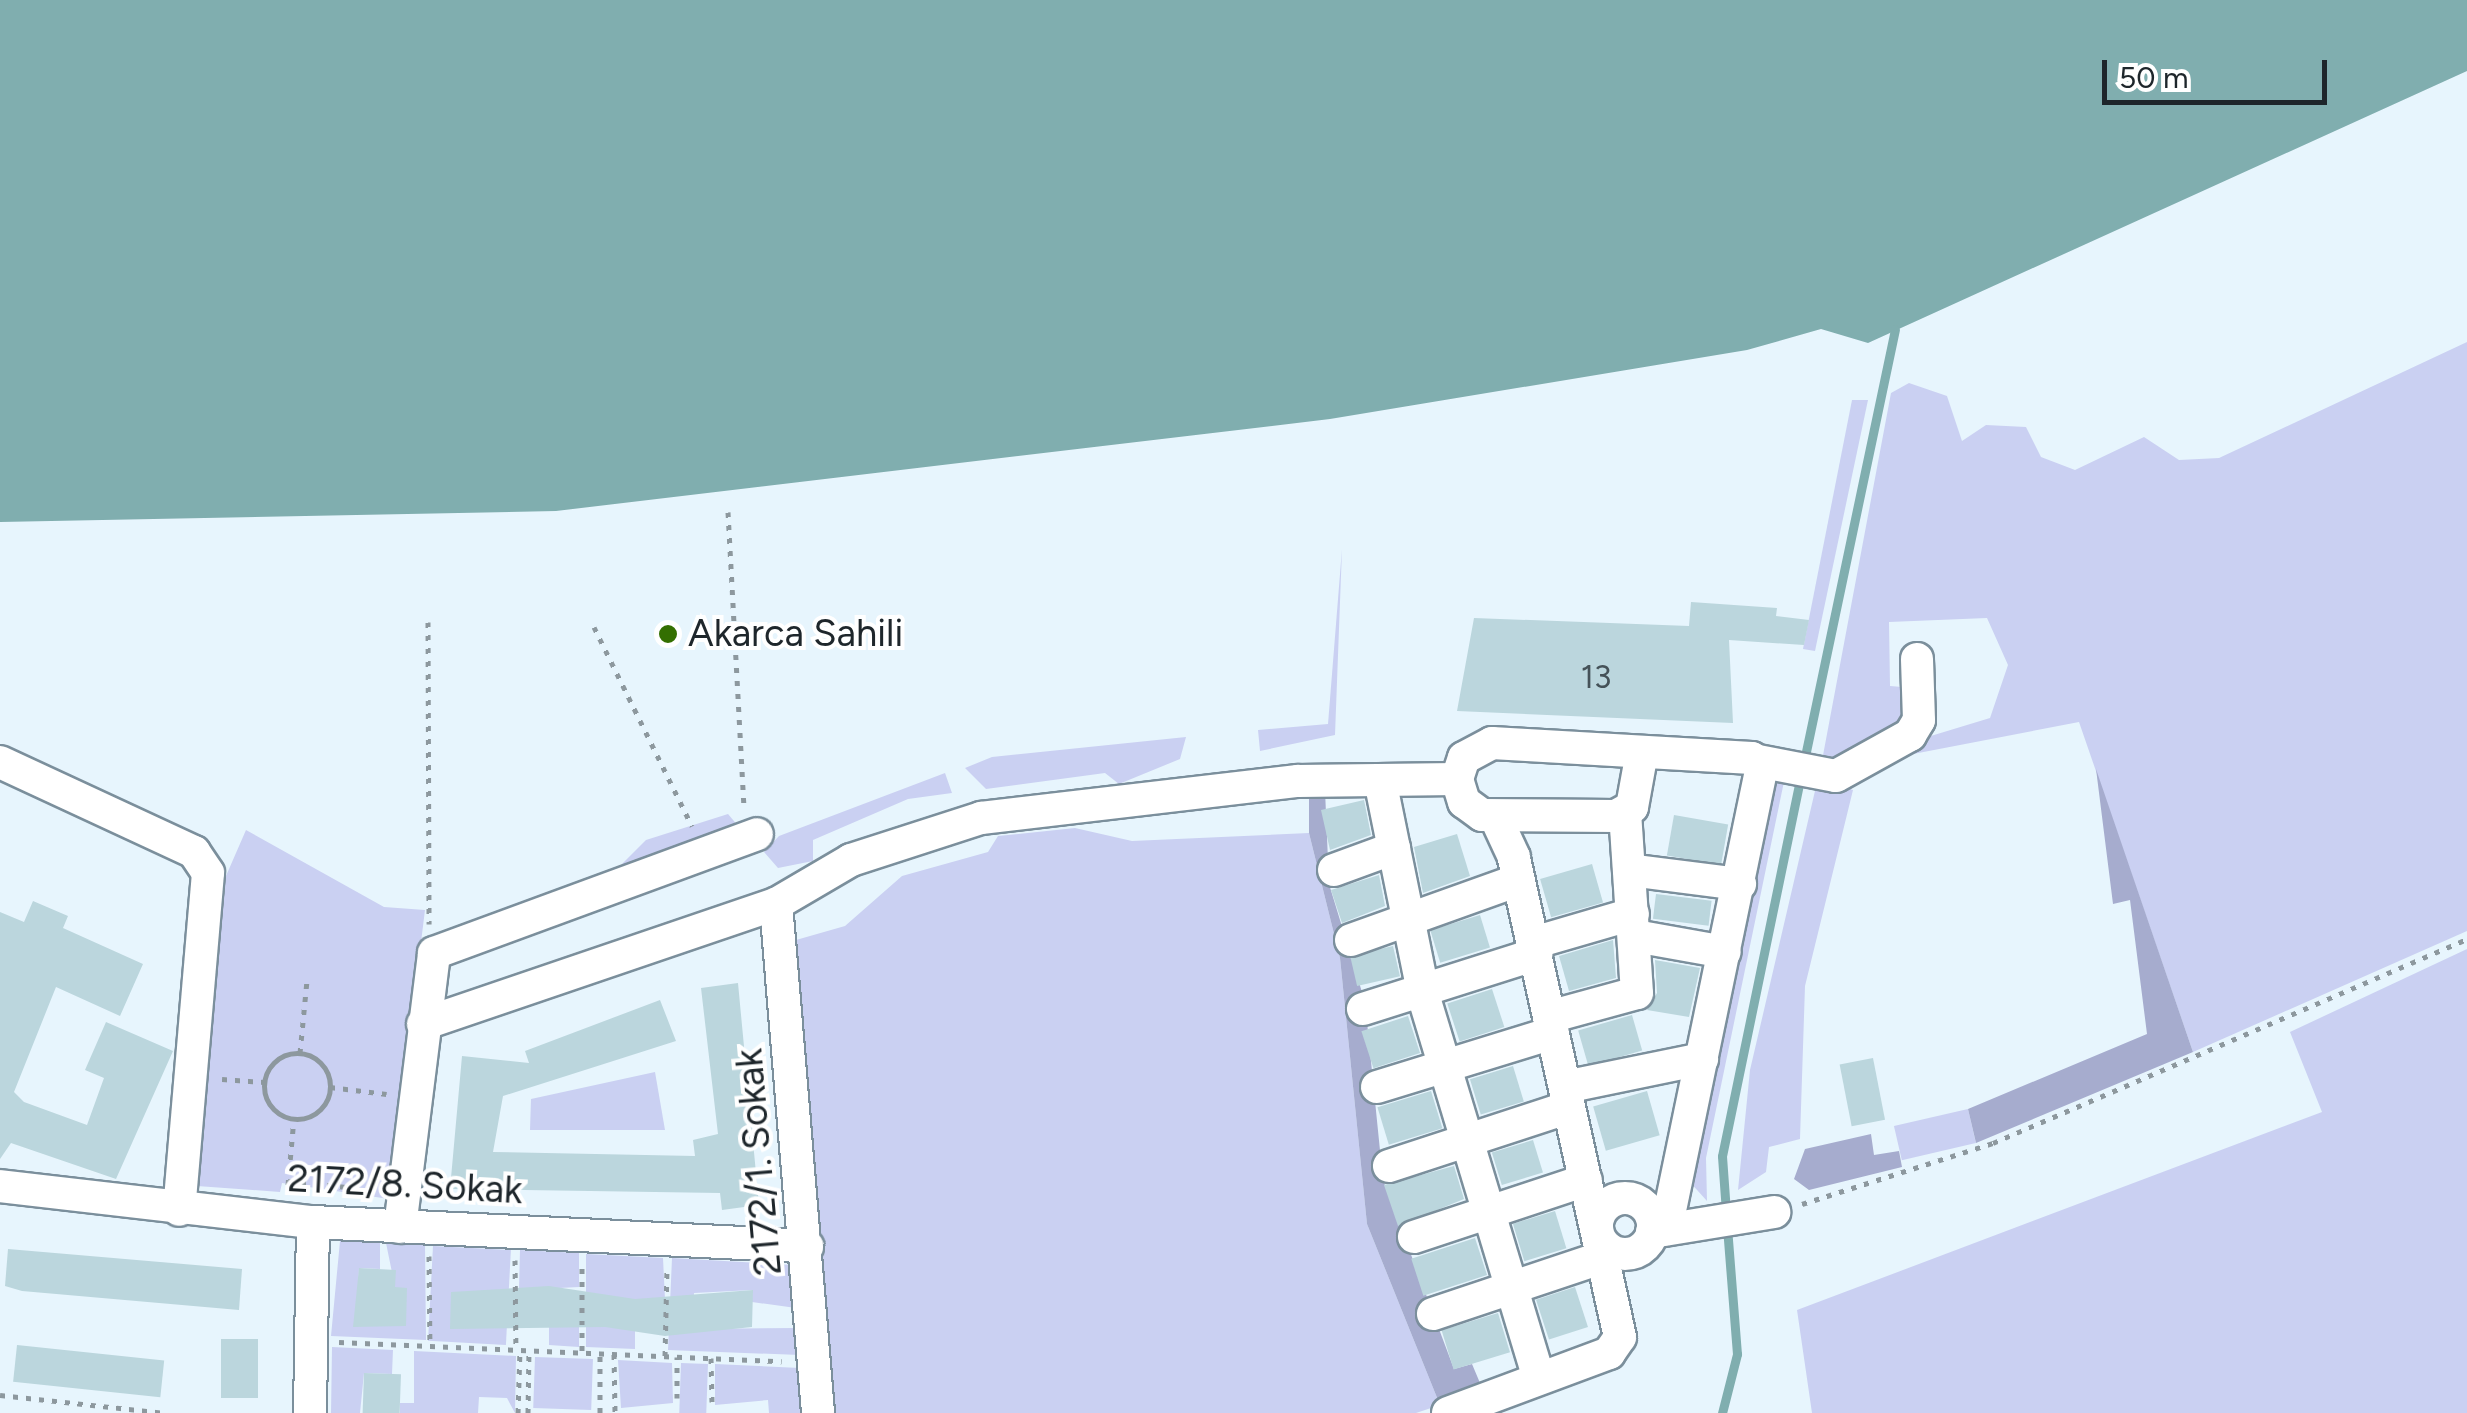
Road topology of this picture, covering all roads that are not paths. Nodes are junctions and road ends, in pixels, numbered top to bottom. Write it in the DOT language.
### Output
graph roads {
  1 [pos="1918,659"];
  2 [pos="1642,752"];
  3 [pos="0,762"];
  4 [pos="1767,762"];
  5 [pos="1457,779"];
  6 [pos="1380,780"];
  7 [pos="1625,813"];
  8 [pos="1494,816"];
  9 [pos="751,836"];
  10 [pos="1394,848"];
  11 [pos="1334,870"];
  12 [pos="1630,870"];
  13 [pos="1519,880"];
  14 [pos="1740,884"];
  15 [pos="776,904"];
  16 [pos="1409,919"];
  17 [pos="1634,925"];
  18 [pos="1351,940"];
  19 [pos="1534,948"];
  20 [pos="1725,952"];
  21 [pos="1423,990"];
  22 [pos="1363,1010"];
  23 [pos="423,1024"];
  24 [pos="1551,1025"];
  25 [pos="1702,1059"];
  26 [pos="1445,1066"];
  27 [pos="1377,1087"];
  28 [pos="1567,1097"];
  29 [pos="1467,1140"];
  30 [pos="1390,1166"];
  31 [pos="1586,1180"];
  32 [pos="0,1186"];
  33 [pos="179,1210"];
  34 [pos="1759,1211"];
  35 [pos="1488,1212"];
  36 [pos="298,1220"];
  37 [pos="414,1228"];
  38 [pos="1659,1230"];
  39 [pos="1414,1237"];
  40 [pos="1600,1245"];
  41 [pos="808,1246"];
  42 [pos="1511,1288"];
  43 [pos="1433,1314"];
  44 [pos="1538,1376"];
  45 [pos="1461,1410"];
  46 [pos="310,1413"];
  47 [pos="818,1413"];
  1 -- 4 [label="street"];
  2 -- 4 [label="street"];
  2 -- 5 [label="street"];
  2 -- 7 [label="street"];
  3 -- 33 [label="street"];
  4 -- 14 [label="street"];
  5 -- 6 [label="street"];
  5 -- 8 [label="street"];
  6 -- 10 [label="street"];
  6 -- 15 [label="street"];
  7 -- 8 [label="street"];
  7 -- 12 [label="street"];
  8 -- 13 [label="street"];
  9 -- 23 [label="street"];
  10 -- 11 [label="street"];
  10 -- 16 [label="street"];
  12 -- 14 [label="street"];
  12 -- 17 [label="street"];
  13 -- 16 [label="street"];
  13 -- 19 [label="street"];
  14 -- 20 [label="street"];
  15 -- 23 [label="street"];
  15 -- 41 [label="street, 2172/1. Sokak"];
  16 -- 18 [label="street"];
  16 -- 21 [label="street"];
  17 -- 19 [label="street"];
  17 -- 20 [label="street"];
  17 -- 24 [label="street"];
  19 -- 21 [label="street"];
  19 -- 24 [label="street"];
  20 -- 25 [label="street"];
  21 -- 22 [label="street"];
  21 -- 26 [label="street"];
  23 -- 37 [label="street"];
  24 -- 26 [label="street"];
  24 -- 28 [label="street"];
  25 -- 28 [label="street"];
  25 -- 38 [label="street"];
  26 -- 27 [label="street"];
  26 -- 29 [label="street"];
  28 -- 29 [label="street"];
  28 -- 31 [label="street"];
  29 -- 30 [label="street"];
  29 -- 35 [label="street"];
  31 -- 35 [label="street"];
  31 -- 40 [label="street"];
  32 -- 33 [label="street, 2172/8. Sokak"];
  33 -- 36 [label="street, 2172/8. Sokak"];
  34 -- 38 [label="street"];
  35 -- 39 [label="street"];
  35 -- 42 [label="street"];
  36 -- 37 [label="street, 2172/8. Sokak"];
  36 -- 46 [label="street"];
  37 -- 41 [label="street, 2172/8. Sokak"];
  38 -- 40 [label="street"];
  40 -- 42 [label="street"];
  40 -- 44 [label="street"];
  41 -- 47 [label="street, 2172/1. Sokak"];
  42 -- 43 [label="street"];
  42 -- 44 [label="street"];
  44 -- 45 [label="street"];
}
